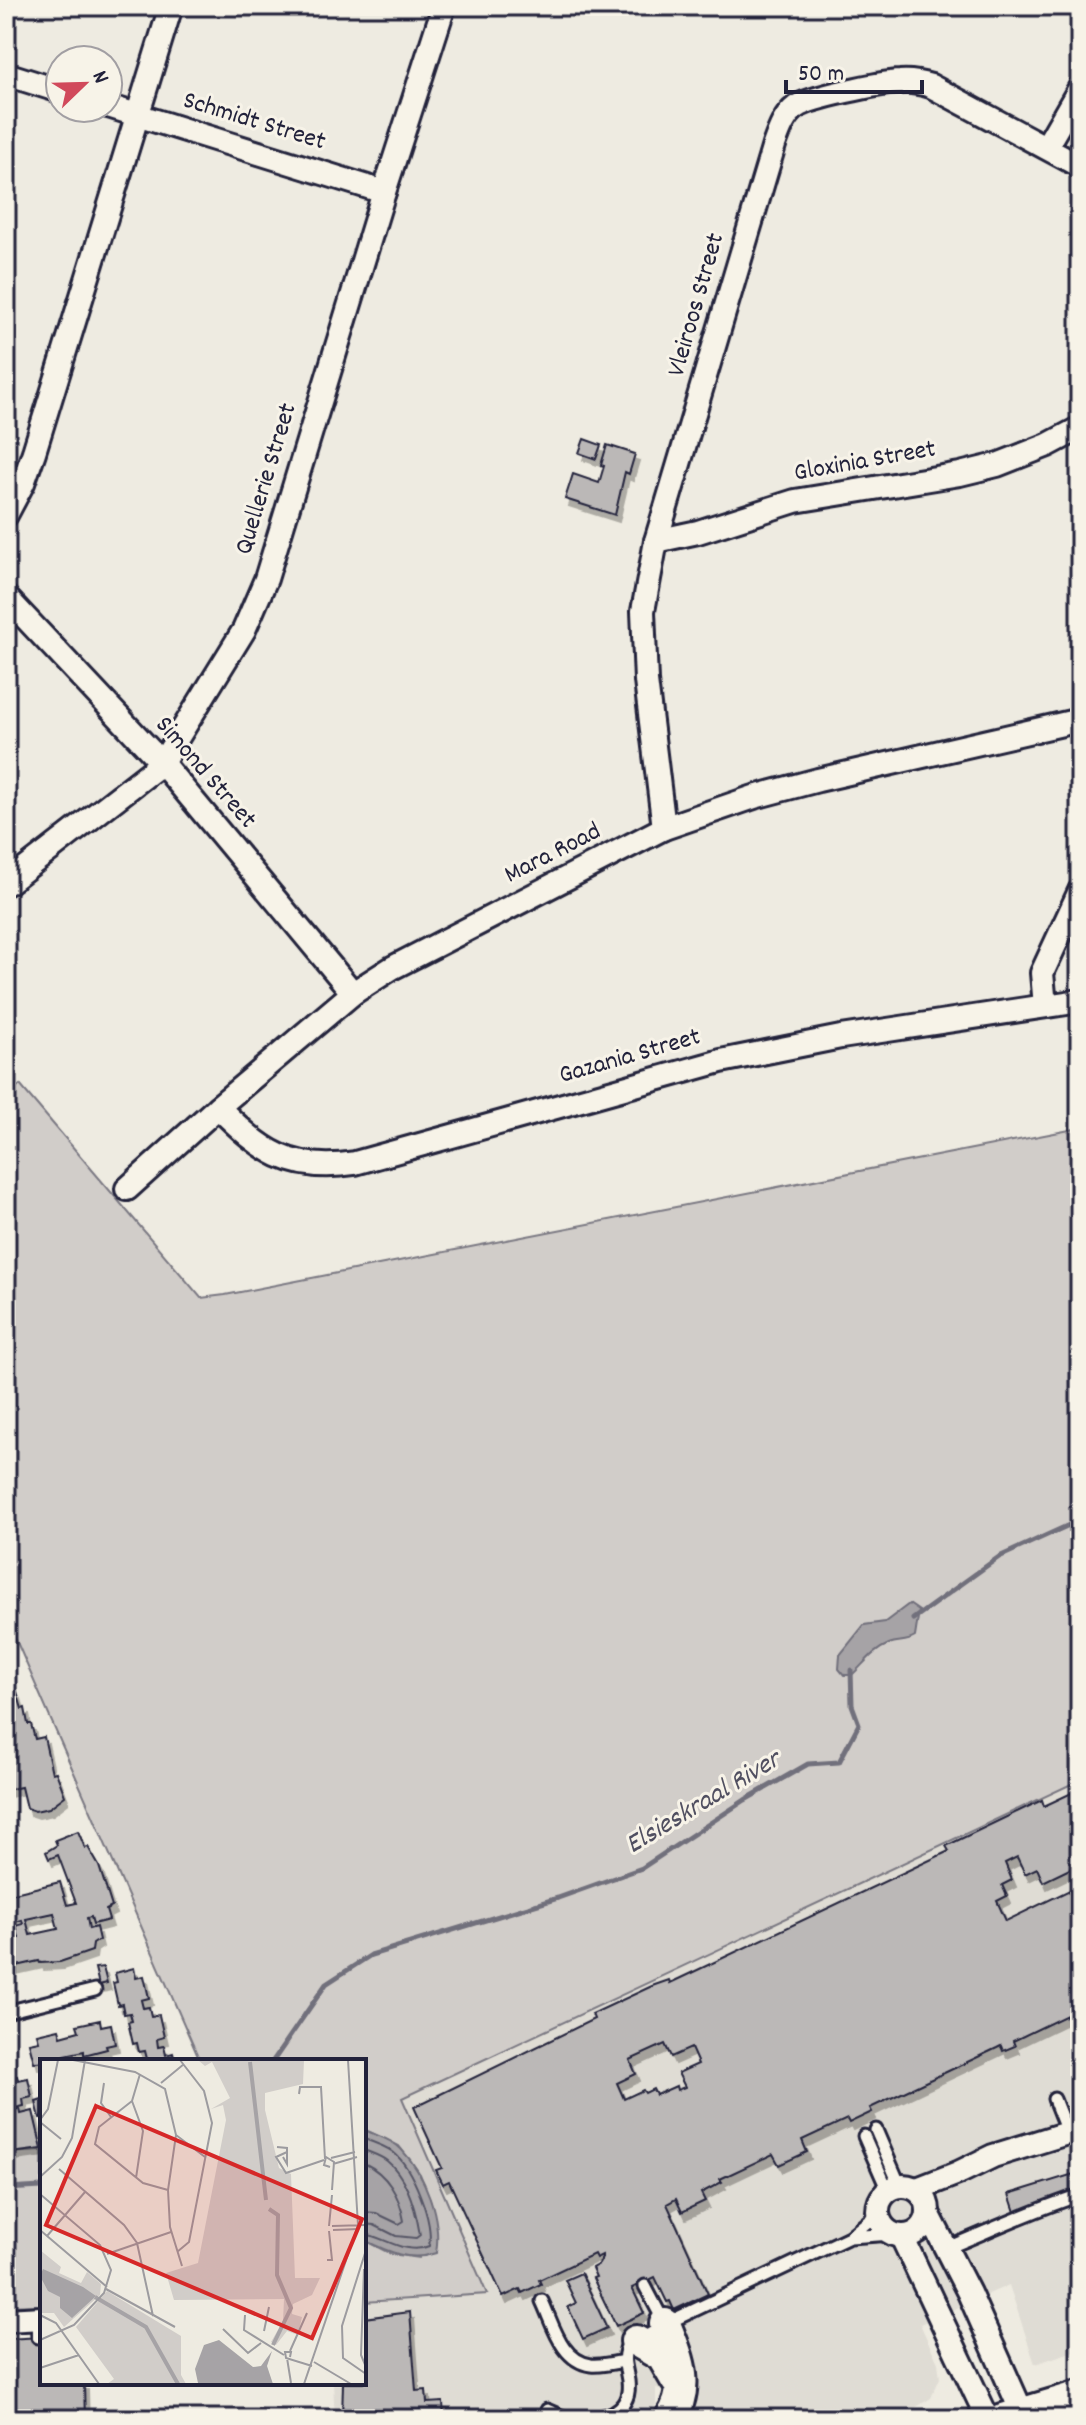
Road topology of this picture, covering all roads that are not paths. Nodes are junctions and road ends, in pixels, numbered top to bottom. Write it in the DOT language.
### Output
graph roads {
  1 [pos="171,6"];
  2 [pos="444,6"];
  3 [pos="6,74"];
  4 [pos="44,86"];
  5 [pos="1080,88"];
  6 [pos="124,110"];
  7 [pos="137,114"];
  8 [pos="1046,147"];
  9 [pos="1080,166"];
  10 [pos="384,192"];
  11 [pos="1080,428"];
  12 [pos="6,515"];
  13 [pos="656,541"];
  14 [pos="6,597"];
  15 [pos="1080,720"];
  16 [pos="162,763"];
  17 [pos="664,828"];
  18 [pos="6,884"];
  19 [pos="1080,891"];
  20 [pos="353,993"];
  21 [pos="1080,1001"];
  22 [pos="1045,1006"];
  23 [pos="218,1107"];
  24 [pos="127,1189"];
  25 [pos="95,1990"];
  26 [pos="6,2012"];
  27 [pos="1054,2099"];
  28 [pos="1076,2129"];
  29 [pos="870,2133"];
  30 [pos="958,2173"];
  31 [pos="896,2194"];
  32 [pos="1080,2195"];
  33 [pos="929,2213"];
  34 [pos="897,2235"];
  35 [pos="849,2237"];
  36 [pos="947,2248"];
  37 [pos="645,2286"];
  38 [pos="542,2301"];
  39 [pos="6,2320"];
  40 [pos="665,2324"];
  41 [pos="39,2325"];
  42 [pos="630,2351"];
  43 [pos="683,2387"];
  44 [pos="1080,2396"];
  45 [pos="547,2410"];
  46 [pos="1017,2417"];
  47 [pos="568,2419"];
  48 [pos="587,2419"];
  49 [pos="670,2419"];
  50 [pos="988,2419"];
  1 -- 7 [label="street"];
  2 -- 10 [label="street, Quellerie Street"];
  3 -- 4 [label="street"];
  5 -- 8 [label="street"];
  6 -- 7 [label="street, Schmidt Street"];
  7 -- 10 [label="street, Schmidt Street"];
  7 -- 12 [label="street"];
  8 -- 9 [label="street, Vleiroos Street"];
  8 -- 13 [label="street, Vleiroos Street"];
  10 -- 16 [label="street, Quellerie Street"];
  11 -- 13 [label="street, Gloxinia Street"];
  13 -- 17 [label="street, Vleiroos Street"];
  14 -- 16 [label="street, Simond Street"];
  15 -- 17 [label="street, Mara Road"];
  16 -- 18 [label="street, Quellerie Street"];
  16 -- 20 [label="street, Simond Street"];
  17 -- 20 [label="street, Mara Road"];
  19 -- 22 [label="street"];
  20 -- 23 [label="street, Mara Road"];
  21 -- 22 [label="street, Gazania Street"];
  22 -- 23 [label="street, Gazania Street"];
  23 -- 24 [label="street, Mara Road"];
  25 -- 26 [label="lane"];
  27 -- 28 [label="lane"];
  28 -- 30 [label="street"];
  29 -- 31 [label="lane"];
  30 -- 31 [label="street"];
  30 -- 33 [label="street"];
  31 -- 33 [label="street"];
  31 -- 34 [label="street"];
  31 -- 35 [label="lane"];
  32 -- 36 [label="lane"];
  33 -- 34 [label="street"];
  33 -- 36 [label="street"];
  34 -- 35 [label="lane"];
  34 -- 50 [label="street"];
  35 -- 40 [label="lane"];
  36 -- 46 [label="street"];
  37 -- 40 [label="lane"];
  38 -- 42 [label="lane"];
  39 -- 41 [label="street"];
  40 -- 42 [label="lane"];
  40 -- 43 [label="main road"];
  42 -- 43 [label="main road"];
  42 -- 48 [label="lane"];
  43 -- 49 [label="main road"];
  44 -- 46 [label="main road"];
  45 -- 47 [label="lane"];
}
